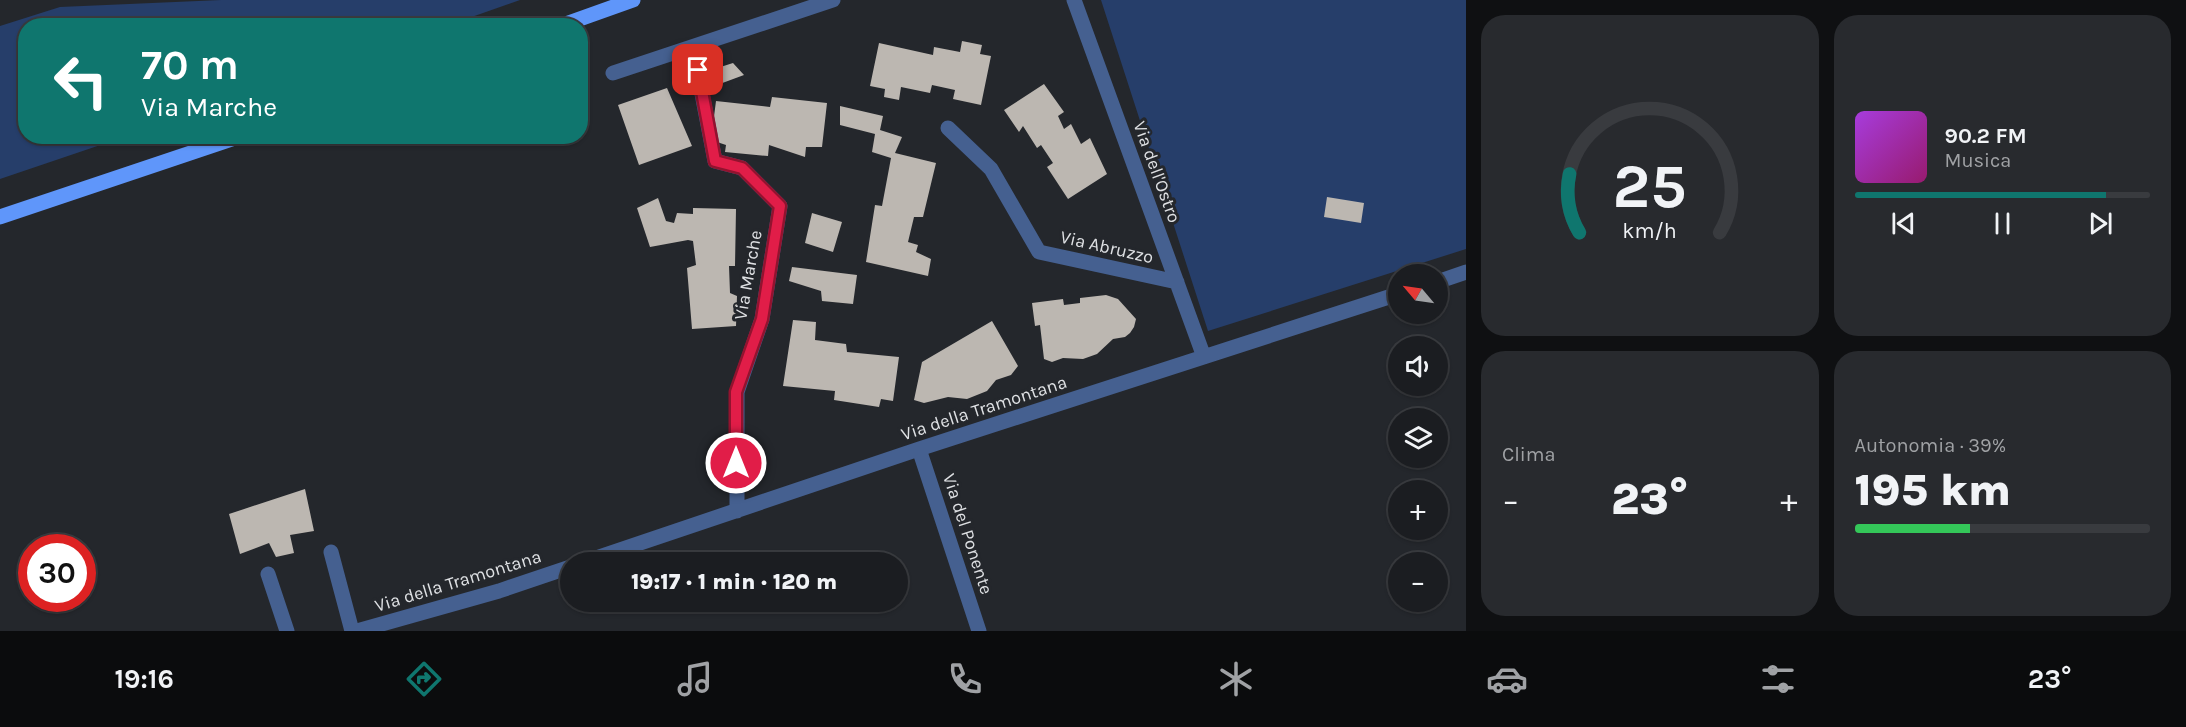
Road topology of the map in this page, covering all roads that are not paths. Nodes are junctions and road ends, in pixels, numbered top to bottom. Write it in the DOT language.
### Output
graph roads {
  1 [pos="633,0"];
  2 [pos="833,0"];
  3 [pos="1074,0"];
  4 [pos="789,7"];
  5 [pos="582,18"];
  6 [pos="693,47"];
  7 [pos="613,73"];
  8 [pos="948,128"];
  9 [pos="217,144"];
  10 [pos="0,217"];
  11 [pos="1466,272"];
  12 [pos="1448,278"];
  13 [pos="1176,282"];
  14 [pos="1388,297"];
  15 [pos="1203,357"];
  16 [pos="919,449"];
  17 [pos="736,511"];
  18 [pos="331,552"];
  19 [pos="614,552"];
  20 [pos="560,570"];
  21 [pos="268,574"];
  22 [pos="287,631"];
  23 [pos="352,631"];
  24 [pos="357,631"];
  25 [pos="979,631"];
  1 -- 5 [label="main road"];
  2 -- 4 [label="street"];
  3 -- 13 [label="street, Via dell'Ostro"];
  4 -- 6 [label="street"];
  6 -- 7 [label="street"];
  6 -- 17 [label="street, Via Marche"];
  8 -- 13 [label="street, Via Abruzzo"];
  9 -- 10 [label="main road"];
  11 -- 12 [label="street"];
  13 -- 15 [label="street, Via dell'Ostro"];
  14 -- 15 [label="street, Via della Tramontana"];
  15 -- 16 [label="street, Via della Tramontana"];
  16 -- 17 [label="street, Via della Tramontana"];
  16 -- 25 [label="street, Via del Ponente"];
  17 -- 19 [label="street, Via della Tramontana"];
  18 -- 23 [label="street"];
  20 -- 24 [label="street, Via della Tramontana"];
  21 -- 22 [label="street"];
}
